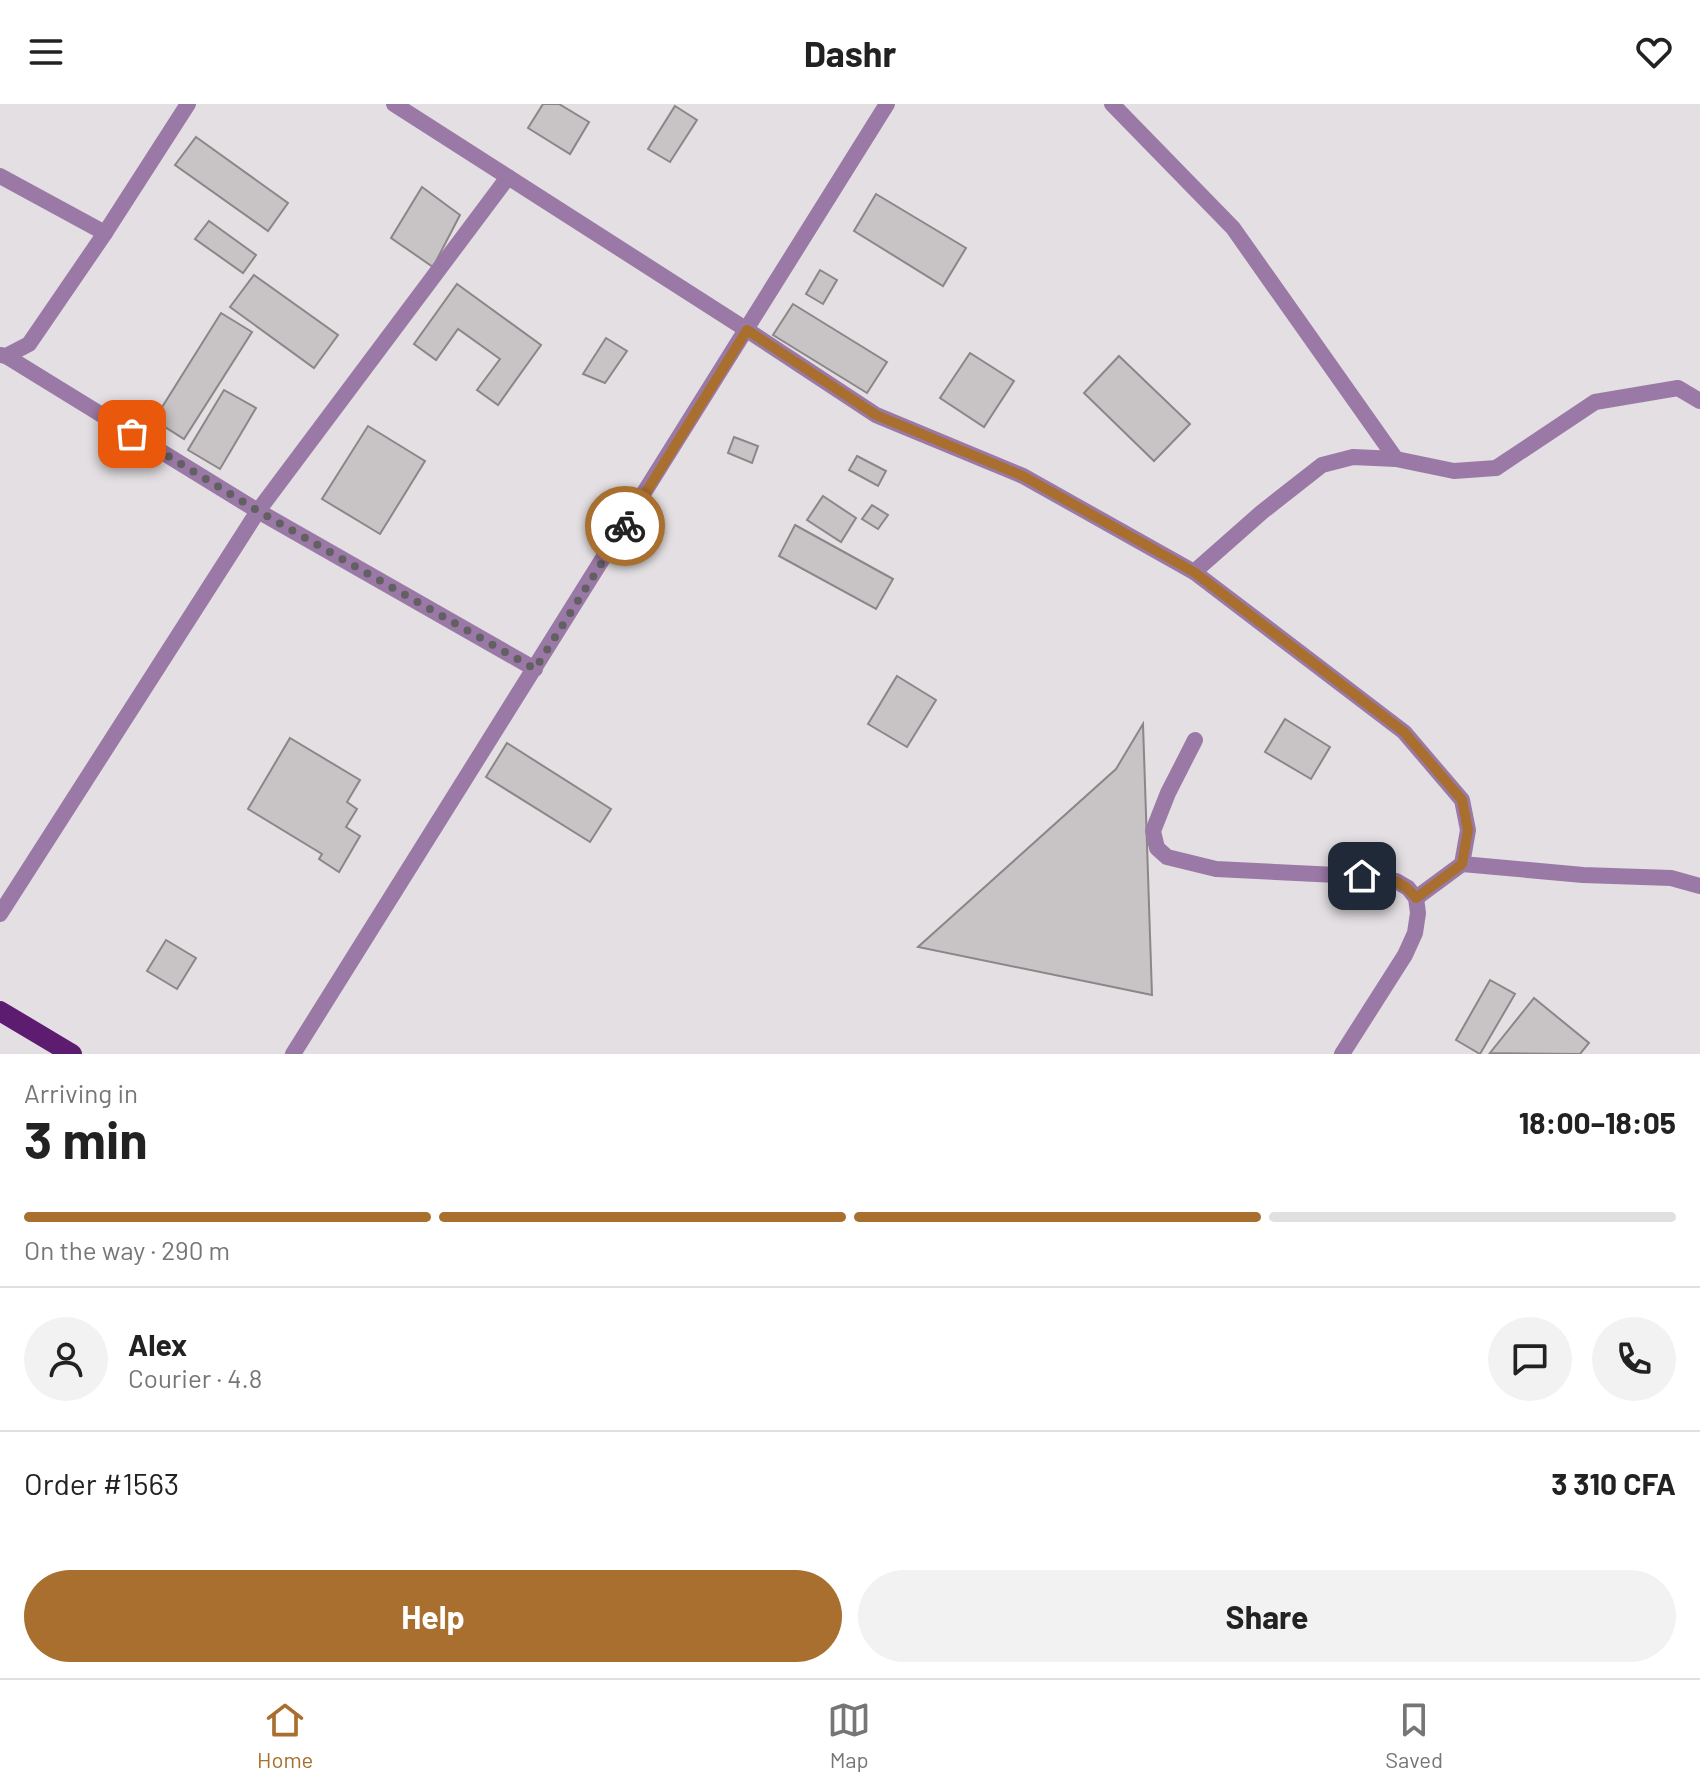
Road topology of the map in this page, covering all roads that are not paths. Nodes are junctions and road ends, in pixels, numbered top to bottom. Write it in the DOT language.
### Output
graph roads {
  1 [pos="188,104"];
  2 [pos="394,104"];
  3 [pos="887,104"];
  4 [pos="1112,104"];
  5 [pos="0,176"];
  6 [pos="508,177"];
  7 [pos="105,233"];
  8 [pos="747,330"];
  9 [pos="3,356"];
  10 [pos="1700,401"];
  11 [pos="1396,459"];
  12 [pos="258,511"];
  13 [pos="1194,572"];
  14 [pos="535,669"];
  15 [pos="1195,740"];
  16 [pos="1462,864"];
  17 [pos="1700,886"];
  18 [pos="1416,898"];
  19 [pos="0,914"];
  20 [pos="0,1011"];
  21 [pos="72,1054"];
  22 [pos="293,1054"];
  23 [pos="1342,1054"];
  1 -- 7 [label="street"];
  2 -- 6 [label="street"];
  3 -- 8 [label="street"];
  4 -- 11 [label="street"];
  5 -- 7 [label="street"];
  6 -- 8 [label="street"];
  6 -- 12 [label="street"];
  7 -- 9 [label="street"];
  8 -- 13 [label="street"];
  8 -- 14 [label="street"];
  9 -- 12 [label="street"];
  10 -- 11 [label="street"];
  11 -- 13 [label="street"];
  12 -- 14 [label="street"];
  12 -- 19 [label="street"];
  13 -- 16 [label="street"];
  14 -- 22 [label="street"];
  15 -- 18 [label="street"];
  16 -- 17 [label="street"];
  16 -- 18 [label="street"];
  18 -- 23 [label="street"];
  20 -- 21 [label="main road"];
}
